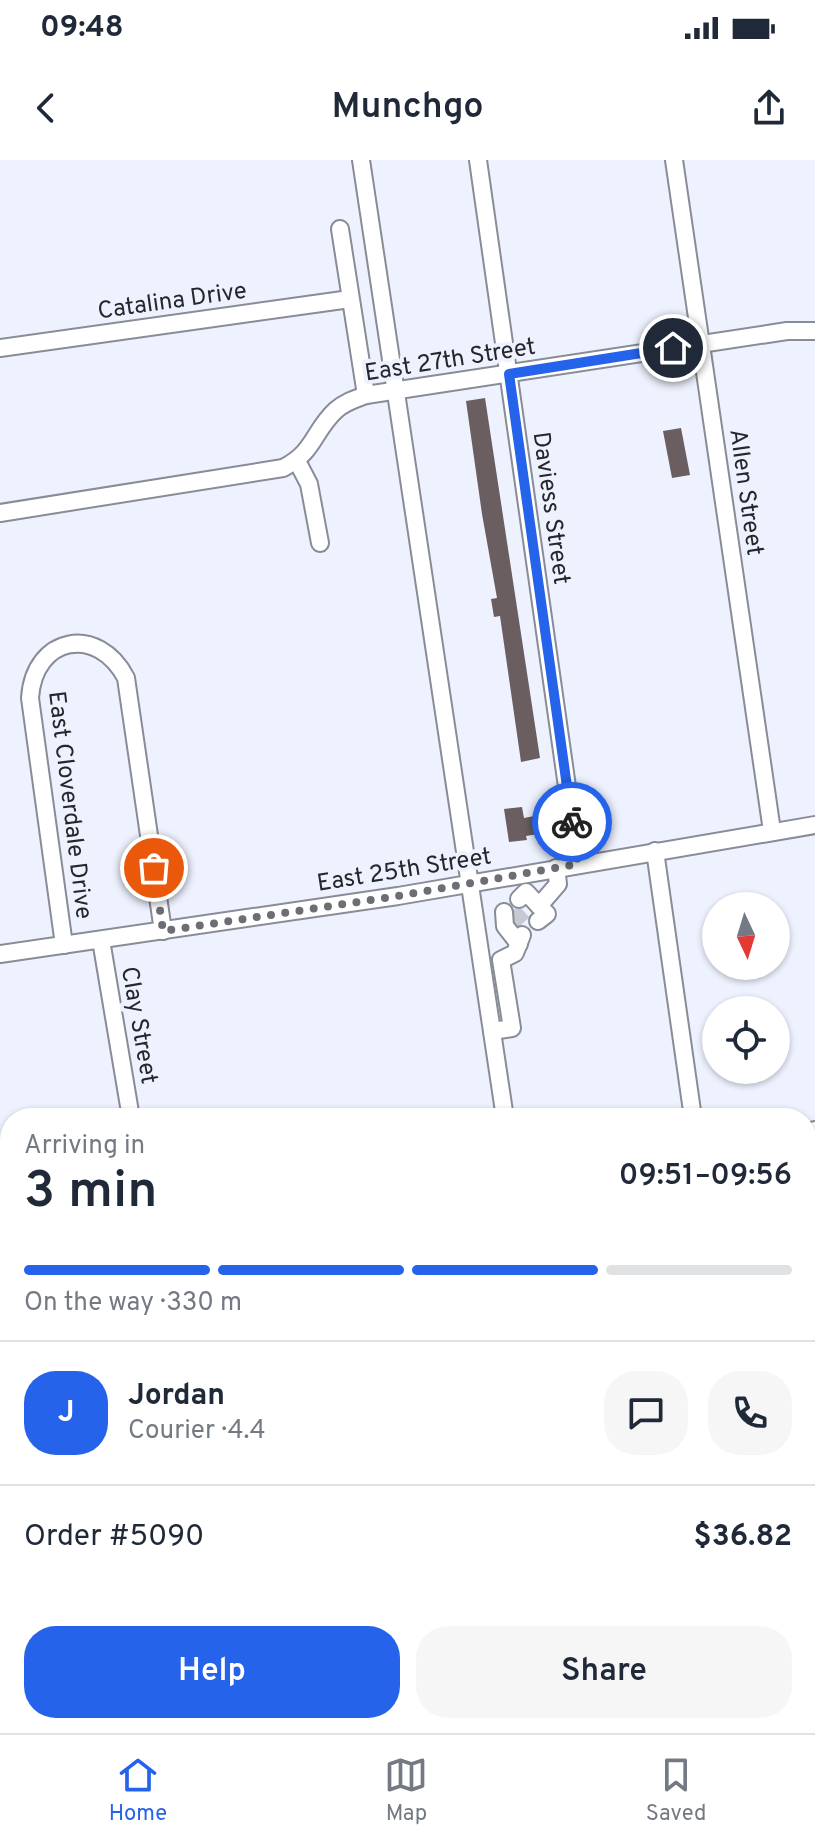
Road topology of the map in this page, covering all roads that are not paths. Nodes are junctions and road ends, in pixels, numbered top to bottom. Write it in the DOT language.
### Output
graph roads {
  1 [pos="361,160"];
  2 [pos="478,160"];
  3 [pos="674,160"];
  4 [pos="340,229"];
  5 [pos="350,299"];
  6 [pos="815,331"];
  7 [pos="701,344"];
  8 [pos="0,348"];
  9 [pos="509,374"];
  10 [pos="395,390"];
  11 [pos="366,395"];
  12 [pos="297,461"];
  13 [pos="0,513"];
  14 [pos="320,543"];
  15 [pos="815,825"];
  16 [pos="772,831"];
  17 [pos="655,851"];
  18 [pos="578,864"];
  19 [pos="556,868"];
  20 [pos="470,883"];
  21 [pos="532,908"];
  22 [pos="513,929"];
  23 [pos="163,931"];
  24 [pos="101,940"];
  25 [pos="64,945"];
  26 [pos="0,954"];
  27 [pos="492,1031"];
  28 [pos="129,1108"];
  29 [pos="504,1108"];
  30 [pos="692,1108"];
  1 -- 10 [label="street"];
  2 -- 9 [label="street, Daviess Street"];
  3 -- 7 [label="street, Allen Street"];
  4 -- 5 [label="street"];
  5 -- 8 [label="street, Catalina Drive"];
  5 -- 11 [label="street"];
  6 -- 7 [label="street, East 27th Street"];
  7 -- 9 [label="street, East 27th Street"];
  7 -- 16 [label="street, Allen Street"];
  9 -- 10 [label="street, East 27th Street"];
  9 -- 18 [label="street, Daviess Street"];
  10 -- 11 [label="street, East 27th Street"];
  10 -- 20 [label="street"];
  11 -- 12 [label="street, East 27th Street"];
  12 -- 13 [label="street"];
  12 -- 14 [label="street"];
  15 -- 16 [label="street, East 25th Street"];
  16 -- 17 [label="street, East 25th Street"];
  17 -- 18 [label="street, East 25th Street"];
  17 -- 30 [label="street"];
  18 -- 19 [label="street, East 25th Street"];
  19 -- 20 [label="street, East 25th Street"];
  19 -- 21 [label="street"];
  20 -- 23 [label="street, East 25th Street"];
  20 -- 27 [label="street"];
  22 -- 27 [label="street"];
  23 -- 24 [label="street, East 25th Street"];
  23 -- 25 [label="street, East Cloverdale Drive"];
  24 -- 25 [label="street, East 25th Street"];
  24 -- 28 [label="street, Clay Street"];
  25 -- 26 [label="street, East 25th Street"];
  27 -- 29 [label="street"];
}
